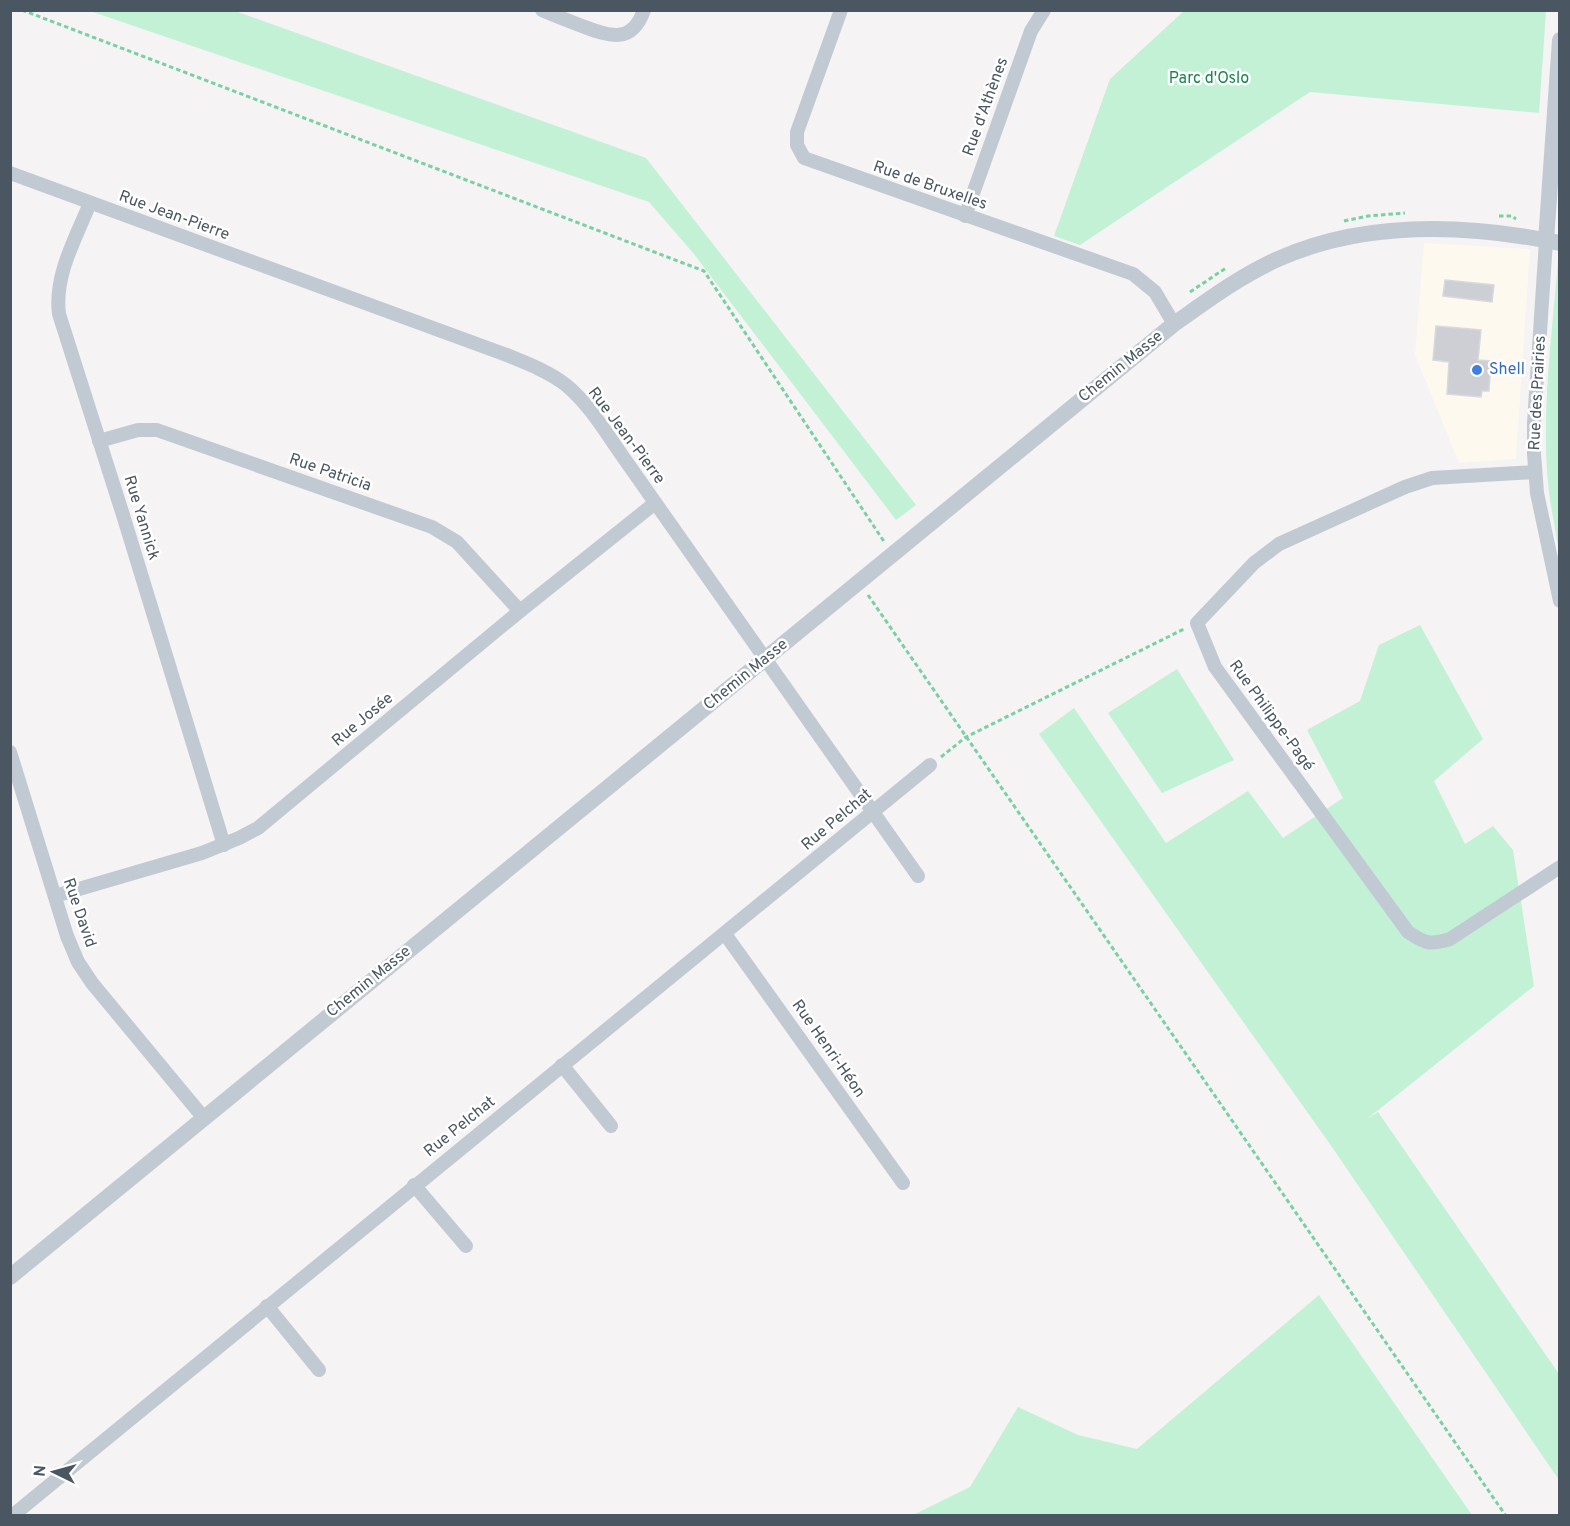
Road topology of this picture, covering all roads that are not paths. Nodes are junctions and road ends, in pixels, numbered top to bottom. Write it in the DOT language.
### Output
graph roads {
  1 [pos="542,10"];
  2 [pos="644,10"];
  3 [pos="841,10"];
  4 [pos="1044,10"];
  5 [pos="1560,39"];
  6 [pos="10,173"];
  7 [pos="90,203"];
  8 [pos="965,216"];
  9 [pos="1553,242"];
  10 [pos="1174,324"];
  11 [pos="99,441"];
  12 [pos="1535,472"];
  13 [pos="655,503"];
  14 [pos="1560,601"];
  15 [pos="520,611"];
  16 [pos="766,659"];
  17 [pos="10,752"];
  18 [pos="930,765"];
  19 [pos="873,812"];
  20 [pos="224,845"];
  21 [pos="1560,867"];
  22 [pos="918,876"];
  23 [pos="55,896"];
  24 [pos="725,934"];
  25 [pos="562,1065"];
  26 [pos="203,1118"];
  27 [pos="611,1126"];
  28 [pos="903,1184"];
  29 [pos="414,1185"];
  30 [pos="466,1246"];
  31 [pos="10,1277"];
  32 [pos="267,1306"];
  33 [pos="319,1370"];
  34 [pos="12,1515"];
  1 -- 2 [label="street"];
  3 -- 8 [label="street, Rue de Bruxelles"];
  4 -- 8 [label="street, Rue d'Athènes"];
  5 -- 9 [label="street, Rue des Prairies"];
  6 -- 7 [label="street, Rue Jean-Pierre"];
  7 -- 11 [label="street, Rue Yannick"];
  7 -- 13 [label="street, Rue Jean-Pierre"];
  8 -- 10 [label="street, Rue de Bruxelles"];
  9 -- 10 [label="street, Chemin Masse"];
  9 -- 12 [label="street, Rue des Prairies"];
  10 -- 16 [label="street, Chemin Masse"];
  11 -- 15 [label="street, Rue Patricia"];
  11 -- 20 [label="street, Rue Yannick"];
  12 -- 14 [label="street, Rue des Prairies"];
  12 -- 21 [label="street, Rue Philippe-Pagé"];
  13 -- 15 [label="street, Rue Josée"];
  13 -- 16 [label="street, Rue Jean-Pierre"];
  15 -- 20 [label="street, Rue Josée"];
  16 -- 19 [label="street, Rue Jean-Pierre"];
  16 -- 26 [label="street, Chemin Masse"];
  17 -- 23 [label="street, Rue David"];
  18 -- 19 [label="street, Rue Pelchat"];
  19 -- 22 [label="street, Rue Jean-Pierre"];
  19 -- 24 [label="street, Rue Pelchat"];
  20 -- 23 [label="street, Rue Josée"];
  23 -- 26 [label="street, Rue David"];
  24 -- 25 [label="street, Rue Pelchat"];
  24 -- 28 [label="street, Rue Henri-Héon"];
  25 -- 27 [label="street"];
  25 -- 29 [label="street, Rue Pelchat"];
  26 -- 31 [label="street, Chemin Masse"];
  29 -- 30 [label="street"];
  29 -- 32 [label="street, Rue Pelchat"];
  32 -- 33 [label="street"];
  32 -- 34 [label="street, Rue Pelchat"];
}
